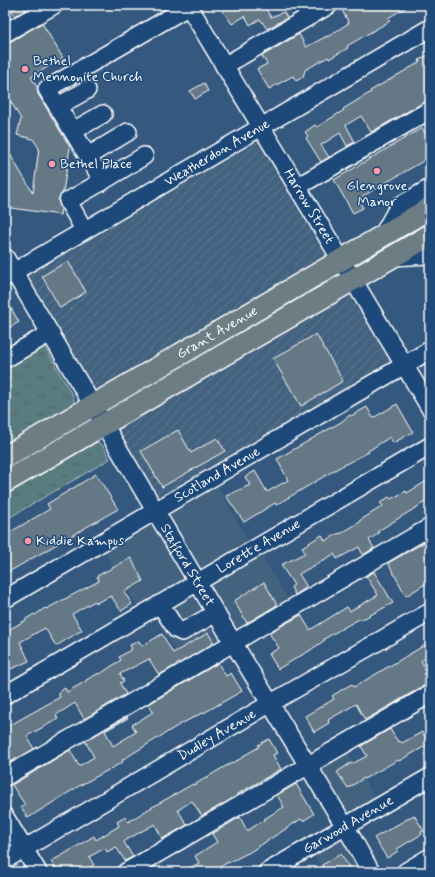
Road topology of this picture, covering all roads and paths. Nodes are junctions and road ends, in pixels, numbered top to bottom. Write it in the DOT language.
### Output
graph roads {
  1 [pos="54,5"];
  2 [pos="189,5"];
  3 [pos="329,5"];
  4 [pos="430,28"];
  5 [pos="5,34"];
  6 [pos="224,66"];
  7 [pos="87,90"];
  8 [pos="58,106"];
  9 [pos="430,110"];
  10 [pos="103,114"];
  11 [pos="261,127"];
  12 [pos="73,131"];
  13 [pos="128,132"];
  14 [pos="88,156"];
  15 [pos="144,156"];
  16 [pos="103,181"];
  17 [pos="297,187"];
  18 [pos="430,188"];
  19 [pos="430,208"];
  20 [pos="84,230"];
  21 [pos="430,235"];
  22 [pos="382,236"];
  23 [pos="430,253"];
  24 [pos="392,257"];
  25 [pos="341,261"];
  26 [pos="8,269"];
  27 [pos="352,280"];
  28 [pos="50,333"];
  29 [pos="430,350"];
  30 [pos="5,359"];
  31 [pos="404,365"];
  32 [pos="93,406"];
  33 [pos="430,408"];
  34 [pos="104,424"];
  35 [pos="430,446"];
  36 [pos="5,457"];
  37 [pos="5,482"];
  38 [pos="155,511"];
  39 [pos="430,527"];
  40 [pos="197,582"];
  41 [pos="5,599"];
  42 [pos="160,604"];
  43 [pos="430,612"];
  44 [pos="216,614"];
  45 [pos="234,644"];
  46 [pos="430,694"];
  47 [pos="5,695"];
  48 [pos="271,704"];
  49 [pos="308,766"];
  50 [pos="5,777"];
  51 [pos="430,777"];
  52 [pos="5,817"];
  53 [pos="345,827"];
  54 [pos="24,849"];
  55 [pos="430,858"];
  56 [pos="5,860"];
  57 [pos="38,872"];
  58 [pos="126,872"];
  59 [pos="267,872"];
  60 [pos="371,872"];
  61 [pos="405,872"];
  1 -- 5 [label="street"];
  2 -- 6 [label="street, Harrow Street"];
  2 -- 8 [label="street"];
  3 -- 6 [label="street"];
  4 -- 11 [label="street, Weatherdon Avenue"];
  6 -- 11 [label="street, Harrow Street"];
  7 -- 8 [label="street"];
  8 -- 12 [label="street"];
  9 -- 17 [label="street"];
  10 -- 12 [label="street"];
  11 -- 17 [label="street, Harrow Street"];
  11 -- 20 [label="street, Weatherdon Avenue"];
  12 -- 14 [label="street"];
  13 -- 14 [label="street"];
  14 -- 16 [label="street"];
  15 -- 16 [label="street"];
  16 -- 20 [label="street"];
  17 -- 25 [label="street, Harrow Street"];
  18 -- 22 [label="street"];
  19 -- 22 [label="main road, Grant Avenue"];
  20 -- 26 [label="street, Weatherdon Avenue"];
  21 -- 24 [label="main road, Grant Avenue"];
  22 -- 25 [label="main road, Grant Avenue"];
  23 -- 24 [label="street"];
  24 -- 27 [label="main road, Grant Avenue"];
  25 -- 27 [label="street, Harrow Street"];
  25 -- 32 [label="main road, Grant Avenue"];
  26 -- 28 [label="street, Stafford Street"];
  27 -- 31 [label="street, Harrow Street"];
  27 -- 34 [label="main road, Grant Avenue"];
  28 -- 30 [label="street"];
  28 -- 32 [label="street, Stafford Street"];
  29 -- 31 [label="street, Scotland Avenue"];
  31 -- 33 [label="street, Harrow Street"];
  31 -- 38 [label="street, Scotland Avenue"];
  32 -- 34 [label="street, Stafford Street"];
  32 -- 36 [label="main road, Grant Avenue"];
  34 -- 37 [label="main road, Grant Avenue"];
  34 -- 38 [label="street, Stafford Street"];
  35 -- 40 [label="street, Lorette Avenue"];
  38 -- 40 [label="street, Stafford Street"];
  38 -- 41 [label="street, Scotland Avenue"];
  39 -- 45 [label="street"];
  40 -- 42 [label="street, Lorette Avenue"];
  40 -- 44 [label="street, Stafford Street"];
  42 -- 44 [label="street"];
  42 -- 47 [label="street, Lorette Avenue"];
  43 -- 48 [label="street, Dudley Avenue"];
  44 -- 45 [label="street, Stafford Street"];
  45 -- 48 [label="street, Stafford Street"];
  45 -- 50 [label="street"];
  46 -- 49 [label="street"];
  48 -- 49 [label="street, Stafford Street"];
  48 -- 54 [label="street, Dudley Avenue"];
  49 -- 53 [label="street, Stafford Street"];
  49 -- 58 [label="street"];
  51 -- 53 [label="street, Garwood Avenue"];
  52 -- 54 [label="street"];
  53 -- 59 [label="street, Garwood Avenue"];
  53 -- 60 [label="street, Stafford Street"];
  54 -- 56 [label="street, Dudley Avenue"];
  54 -- 57 [label="street"];
  55 -- 61 [label="street"];
}
